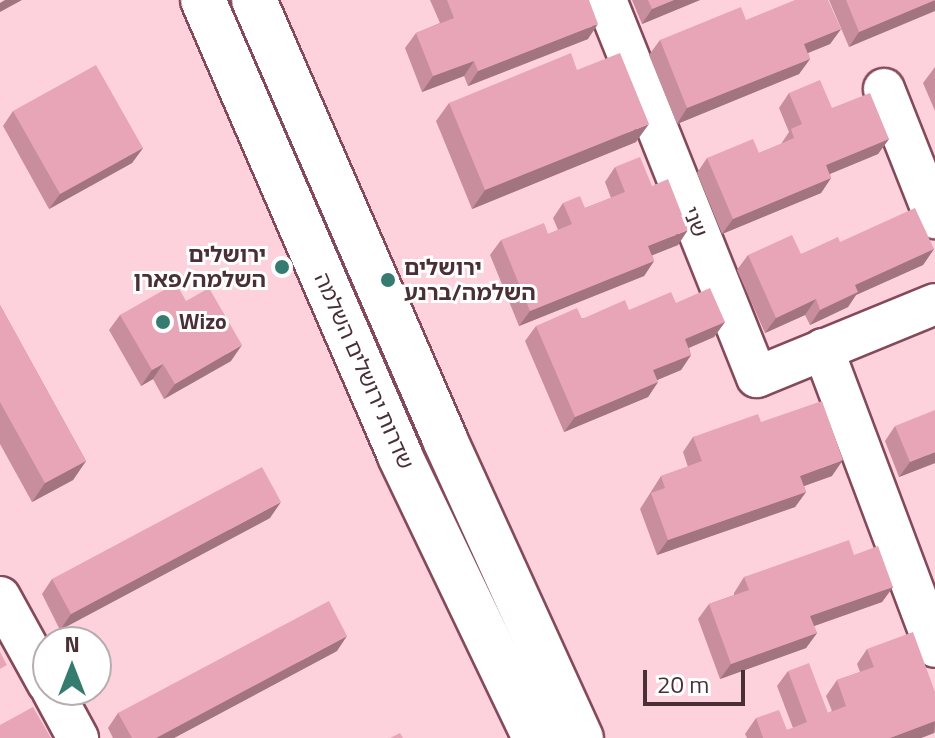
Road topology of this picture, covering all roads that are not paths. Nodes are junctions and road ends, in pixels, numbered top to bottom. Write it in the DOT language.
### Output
graph roads {
  1 [pos="203,0"];
  2 [pos="254,0"];
  3 [pos="606,0"];
  4 [pos="884,89"];
  5 [pos="935,218"];
  6 [pos="935,304"];
  7 [pos="823,349"];
  8 [pos="0,597"];
  9 [pos="935,647"];
  10 [pos="32,655"];
  11 [pos="61,706"];
  12 [pos="78,738"];
  13 [pos="535,738"];
  14 [pos="581,738"];
  1 -- 13 [label="street, שדרות ירושלים השלמה"];
  2 -- 14 [label="street, שדרות ירושלים השלמה"];
  3 -- 7 [label="street, שני"];
  4 -- 5 [label="street"];
  6 -- 7 [label="street, שני"];
  7 -- 9 [label="street"];
  8 -- 10 [label="street"];
  11 -- 12 [label="street"];
}
